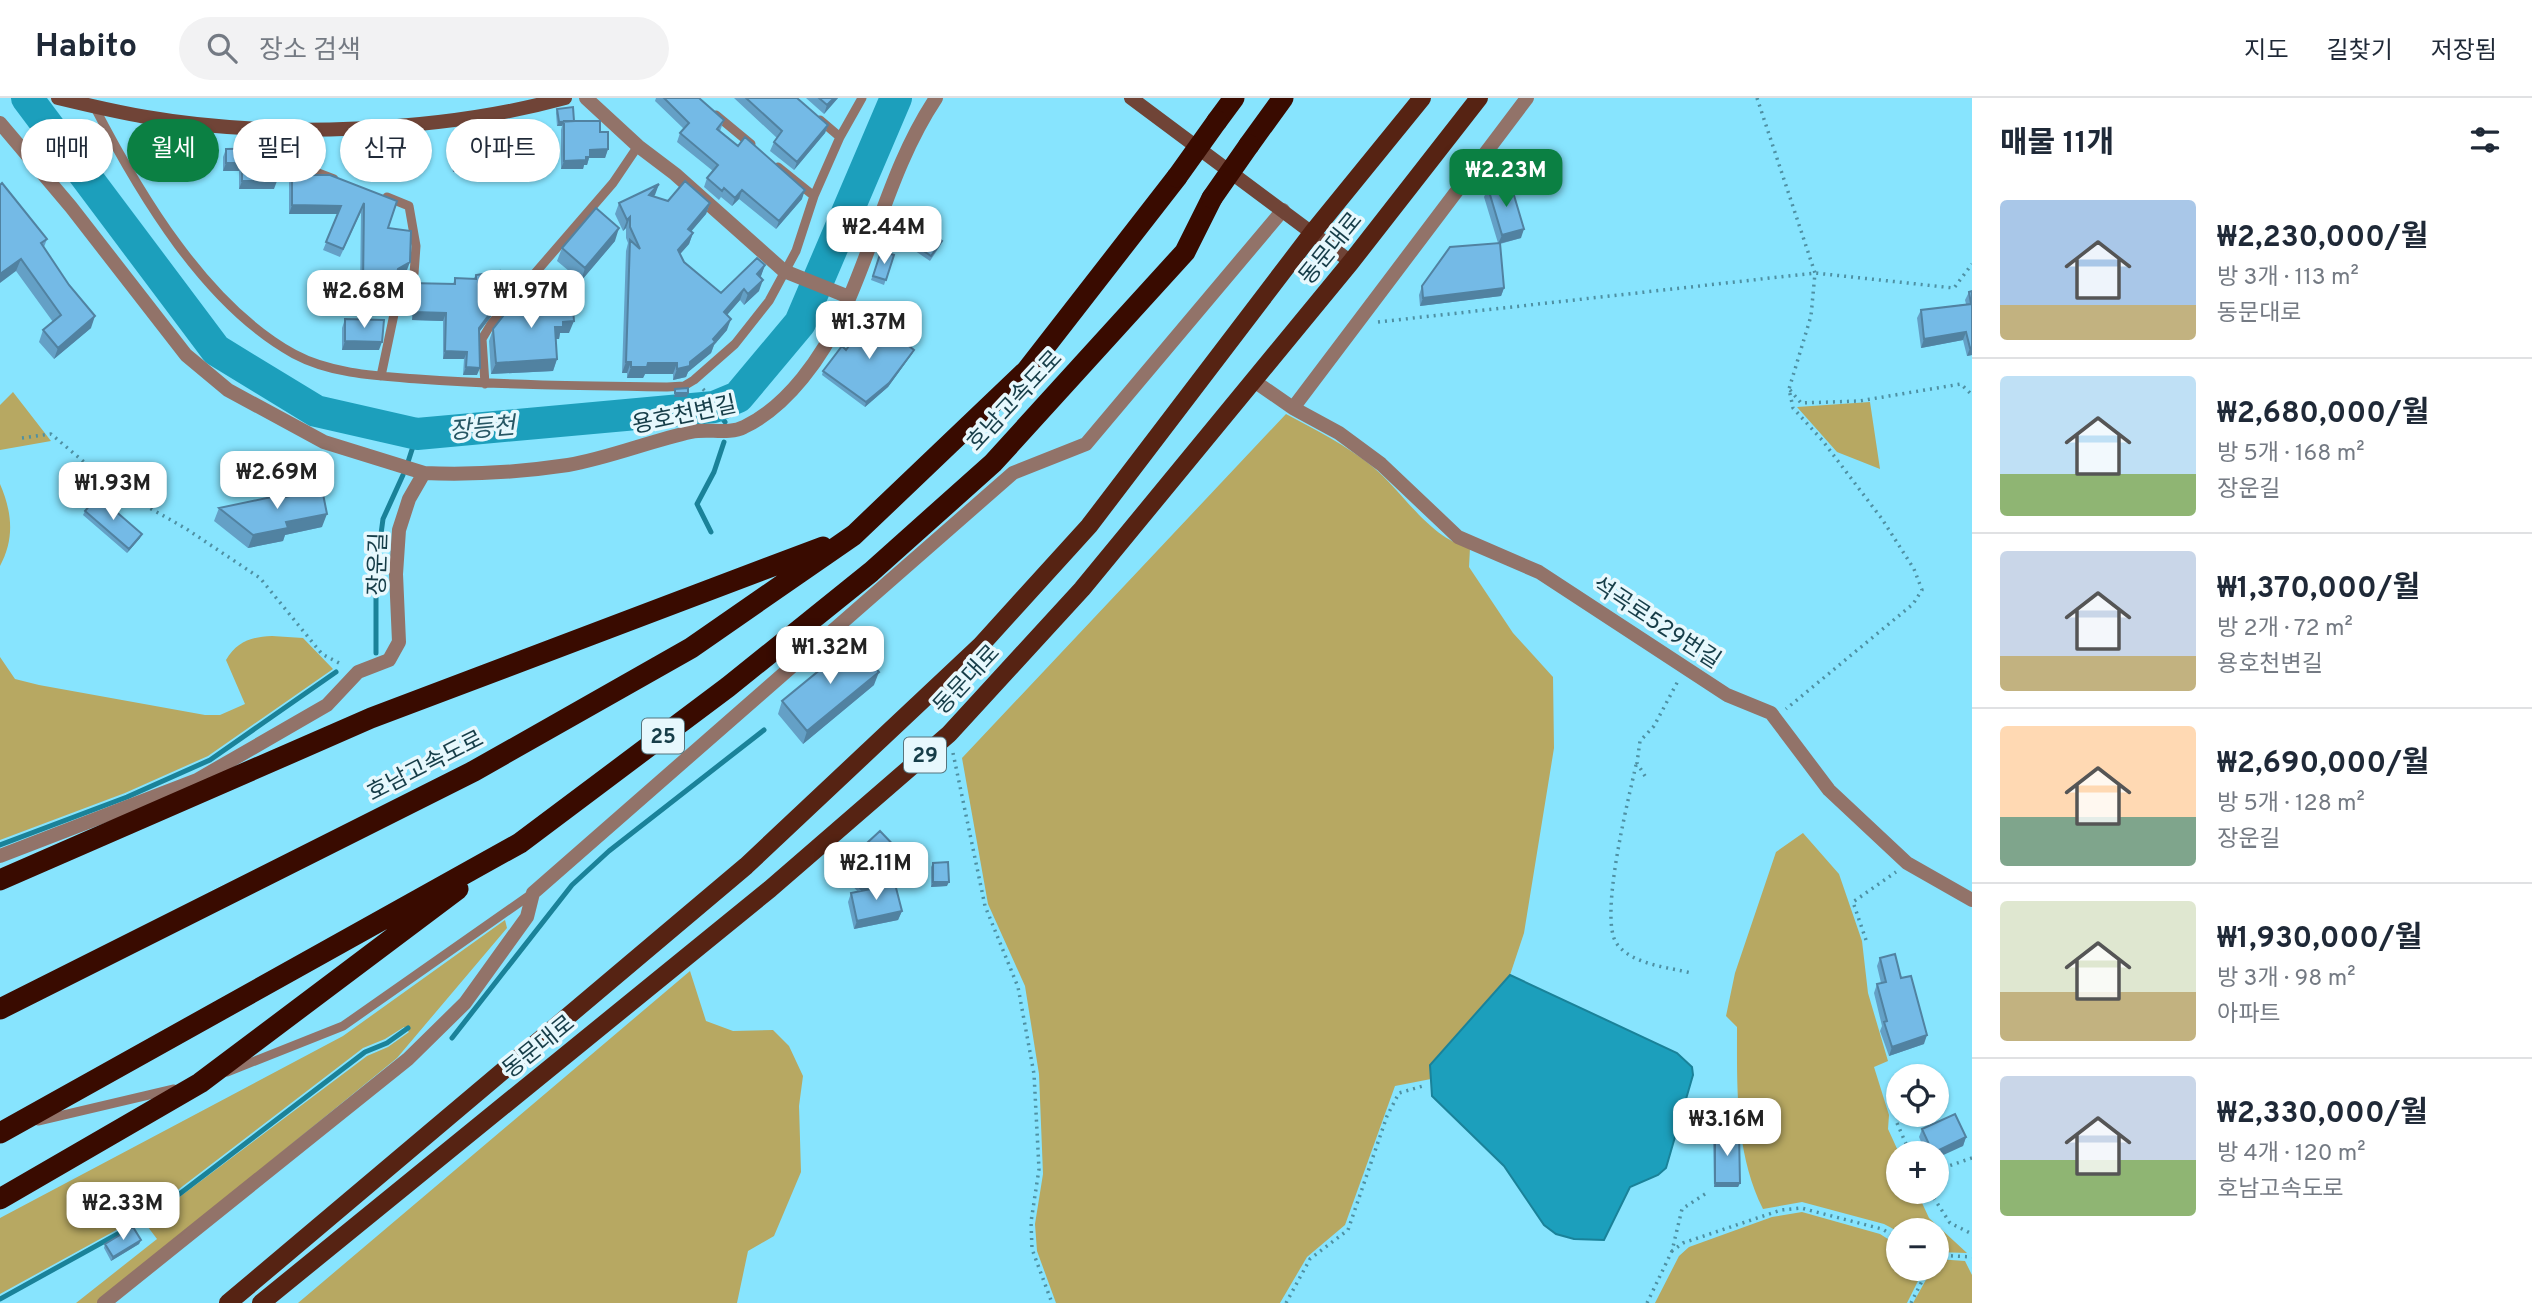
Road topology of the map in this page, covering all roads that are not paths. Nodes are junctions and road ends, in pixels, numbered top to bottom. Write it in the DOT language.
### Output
graph roads {
  1 [pos="565,98"];
  2 [pos="586,98"];
  3 [pos="862,98"];
  4 [pos="936,98"];
  5 [pos="1131,98"];
  6 [pos="1234,98"];
  7 [pos="1283,98"];
  8 [pos="1422,98"];
  9 [pos="1479,98"];
  10 [pos="1527,98"];
  11 [pos="63,99"];
  12 [pos="90,102"];
  13 [pos="707,107"];
  14 [pos="813,113"];
  15 [pos="0,123"];
  16 [pos="233,126"];
  17 [pos="326,127"];
  18 [pos="840,137"];
  19 [pos="638,146"];
  20 [pos="760,152"];
  21 [pos="771,161"];
  22 [pos="326,176"];
  23 [pos="349,184"];
  24 [pos="373,192"];
  25 [pos="814,197"];
  26 [pos="1283,210"];
  27 [pos="1313,232"];
  28 [pos="1351,262"];
  29 [pos="790,274"];
  30 [pos="845,295"];
  31 [pos="381,376"];
  32 [pos="1254,381"];
  33 [pos="485,384"];
  34 [pos="1293,408"];
  35 [pos="424,473"];
  36 [pos="854,535"];
  37 [pos="706,703"];
  38 [pos="0,856"];
  39 [pos="0,880"];
  40 [pos="533,893"];
  41 [pos="1972,900"];
  42 [pos="0,1009"];
  43 [pos="200,1083"];
  44 [pos="6,1130"];
  45 [pos="0,1199"];
  46 [pos="104,1303"];
  47 [pos="228,1303"];
  48 [pos="261,1303"];
  1 -- 17 [label="street"];
  2 -- 19 [label="street"];
  3 -- 18 [label="lane"];
  4 -- 30 [label="street, 용호천변길"];
  5 -- 26 [label="street"];
  6 -- 36 [label="highway, 호남고속도로, bridge"];
  7 -- 37 [label="highway, 호남고속도로, bridge"];
  8 -- 27 [label="main road, 동문대로 / 29"];
  9 -- 28 [label="main road, 동문대로 / 29"];
  10 -- 34 [label="street"];
  11 -- 12 [label="street"];
  12 -- 16 [label="street"];
  12 -- 31 [label="lane"];
  13 -- 20 [label="lane"];
  14 -- 18 [label="lane"];
  15 -- 35 [label="street"];
  18 -- 25 [label="lane"];
  19 -- 29 [label="street"];
  19 -- 33 [label="lane"];
  21 -- 25 [label="lane"];
  22 -- 23 [label="lane"];
  24 -- 31 [label="lane"];
  25 -- 29 [label="lane"];
  26 -- 27 [label="street"];
  26 -- 40 [label="street"];
  27 -- 28 [label="street"];
  27 -- 47 [label="main road, 동문대로 / 29"];
  28 -- 32 [label="main road, 동문대로 / 29"];
  29 -- 30 [label="street"];
  29 -- 33 [label="lane"];
  30 -- 35 [label="street, 용호천변길"];
  31 -- 33 [label="lane"];
  32 -- 34 [label="street, 석곡로529번길"];
  32 -- 48 [label="main road, 동문대로 / 29"];
  34 -- 41 [label="street, 석곡로529번길"];
  35 -- 38 [label="street, 장운길"];
  36 -- 39 [label="highway, 호남고속도로"];
  36 -- 42 [label="highway, 호남고속도로"];
  37 -- 43 [label="highway, 호남고속도로"];
  37 -- 44 [label="highway, 호남고속도로 / 25"];
  40 -- 43 [label="lane"];
  40 -- 46 [label="street"];
  43 -- 44 [label="lane"];
  43 -- 45 [label="highway, 호남고속도로"];
}
